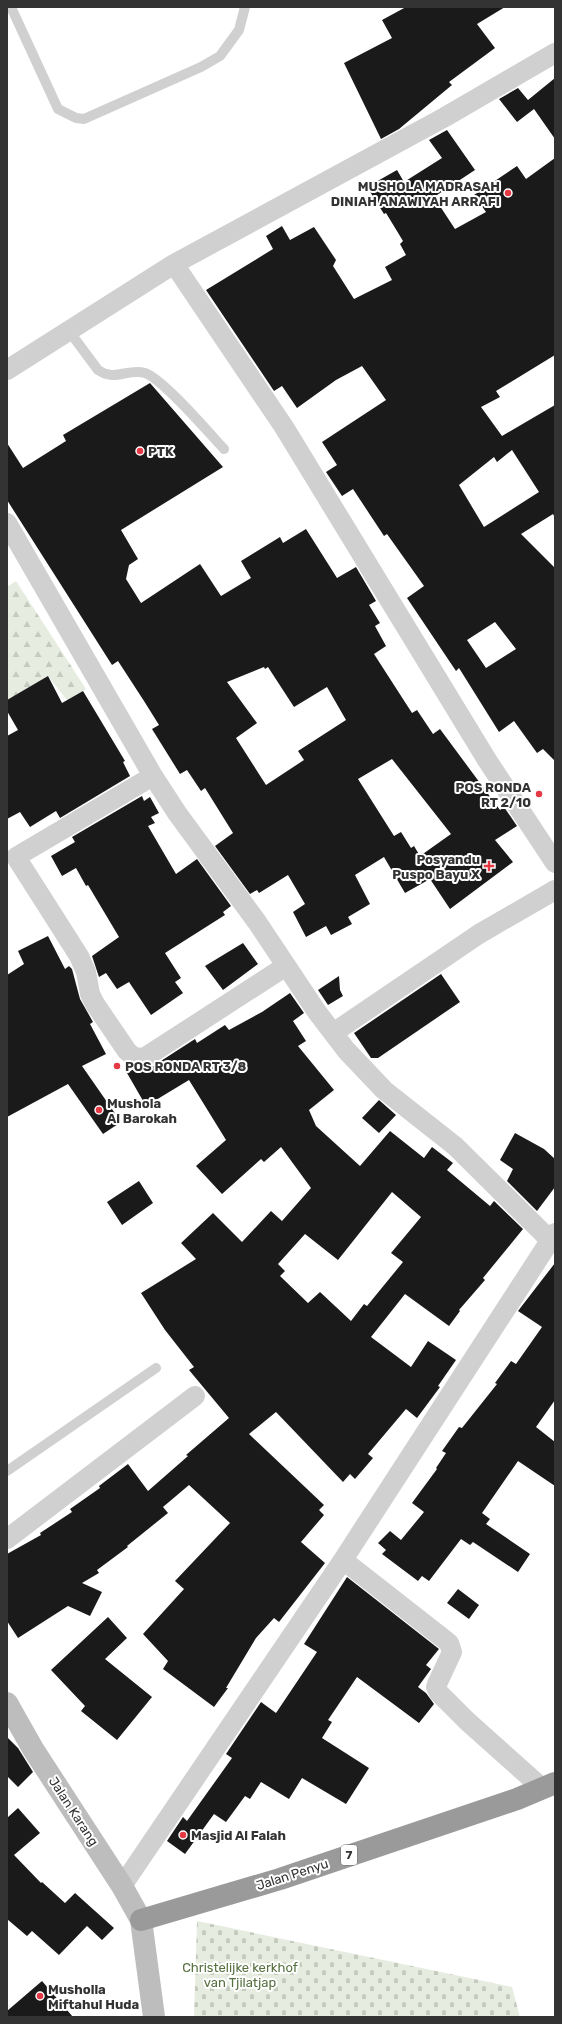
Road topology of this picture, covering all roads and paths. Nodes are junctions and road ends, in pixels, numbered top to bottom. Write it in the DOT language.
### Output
graph roads {
  1 [pos="11,7"];
  2 [pos="245,7"];
  3 [pos="555,53"];
  4 [pos="174,264"];
  5 [pos="69,331"];
  6 [pos="7,370"];
  7 [pos="224,449"];
  8 [pos="7,523"];
  9 [pos="153,776"];
  10 [pos="11,850"];
  11 [pos="555,863"];
  12 [pos="555,890"];
  13 [pos="286,966"];
  14 [pos="333,1032"];
  15 [pos="553,1237"];
  16 [pos="156,1368"];
  17 [pos="195,1396"];
  18 [pos="7,1471"];
  19 [pos="7,1539"];
  20 [pos="343,1560"];
  21 [pos="7,1703"];
  22 [pos="548,1786"];
  23 [pos="122,1886"];
  24 [pos="141,1920"];
  25 [pos="154,2017"];
  1 -- 2 [label="lane"];
  3 -- 4 [label="street"];
  4 -- 5 [label="street"];
  4 -- 11 [label="street"];
  5 -- 6 [label="street"];
  5 -- 7 [label="lane"];
  8 -- 9 [label="street"];
  9 -- 10 [label="street"];
  9 -- 13 [label="street"];
  10 -- 13 [label="street"];
  12 -- 14 [label="street"];
  13 -- 14 [label="street"];
  14 -- 15 [label="street"];
  15 -- 20 [label="street"];
  16 -- 18 [label="lane"];
  17 -- 19 [label="street"];
  20 -- 22 [label="street"];
  20 -- 23 [label="street"];
  21 -- 23 [label="main road, Jalan Karang"];
  22 -- 24 [label="highway, Jalan Penyu / 7"];
  23 -- 24 [label="main road, Jalan Karang"];
  24 -- 25 [label="main road"];
}
